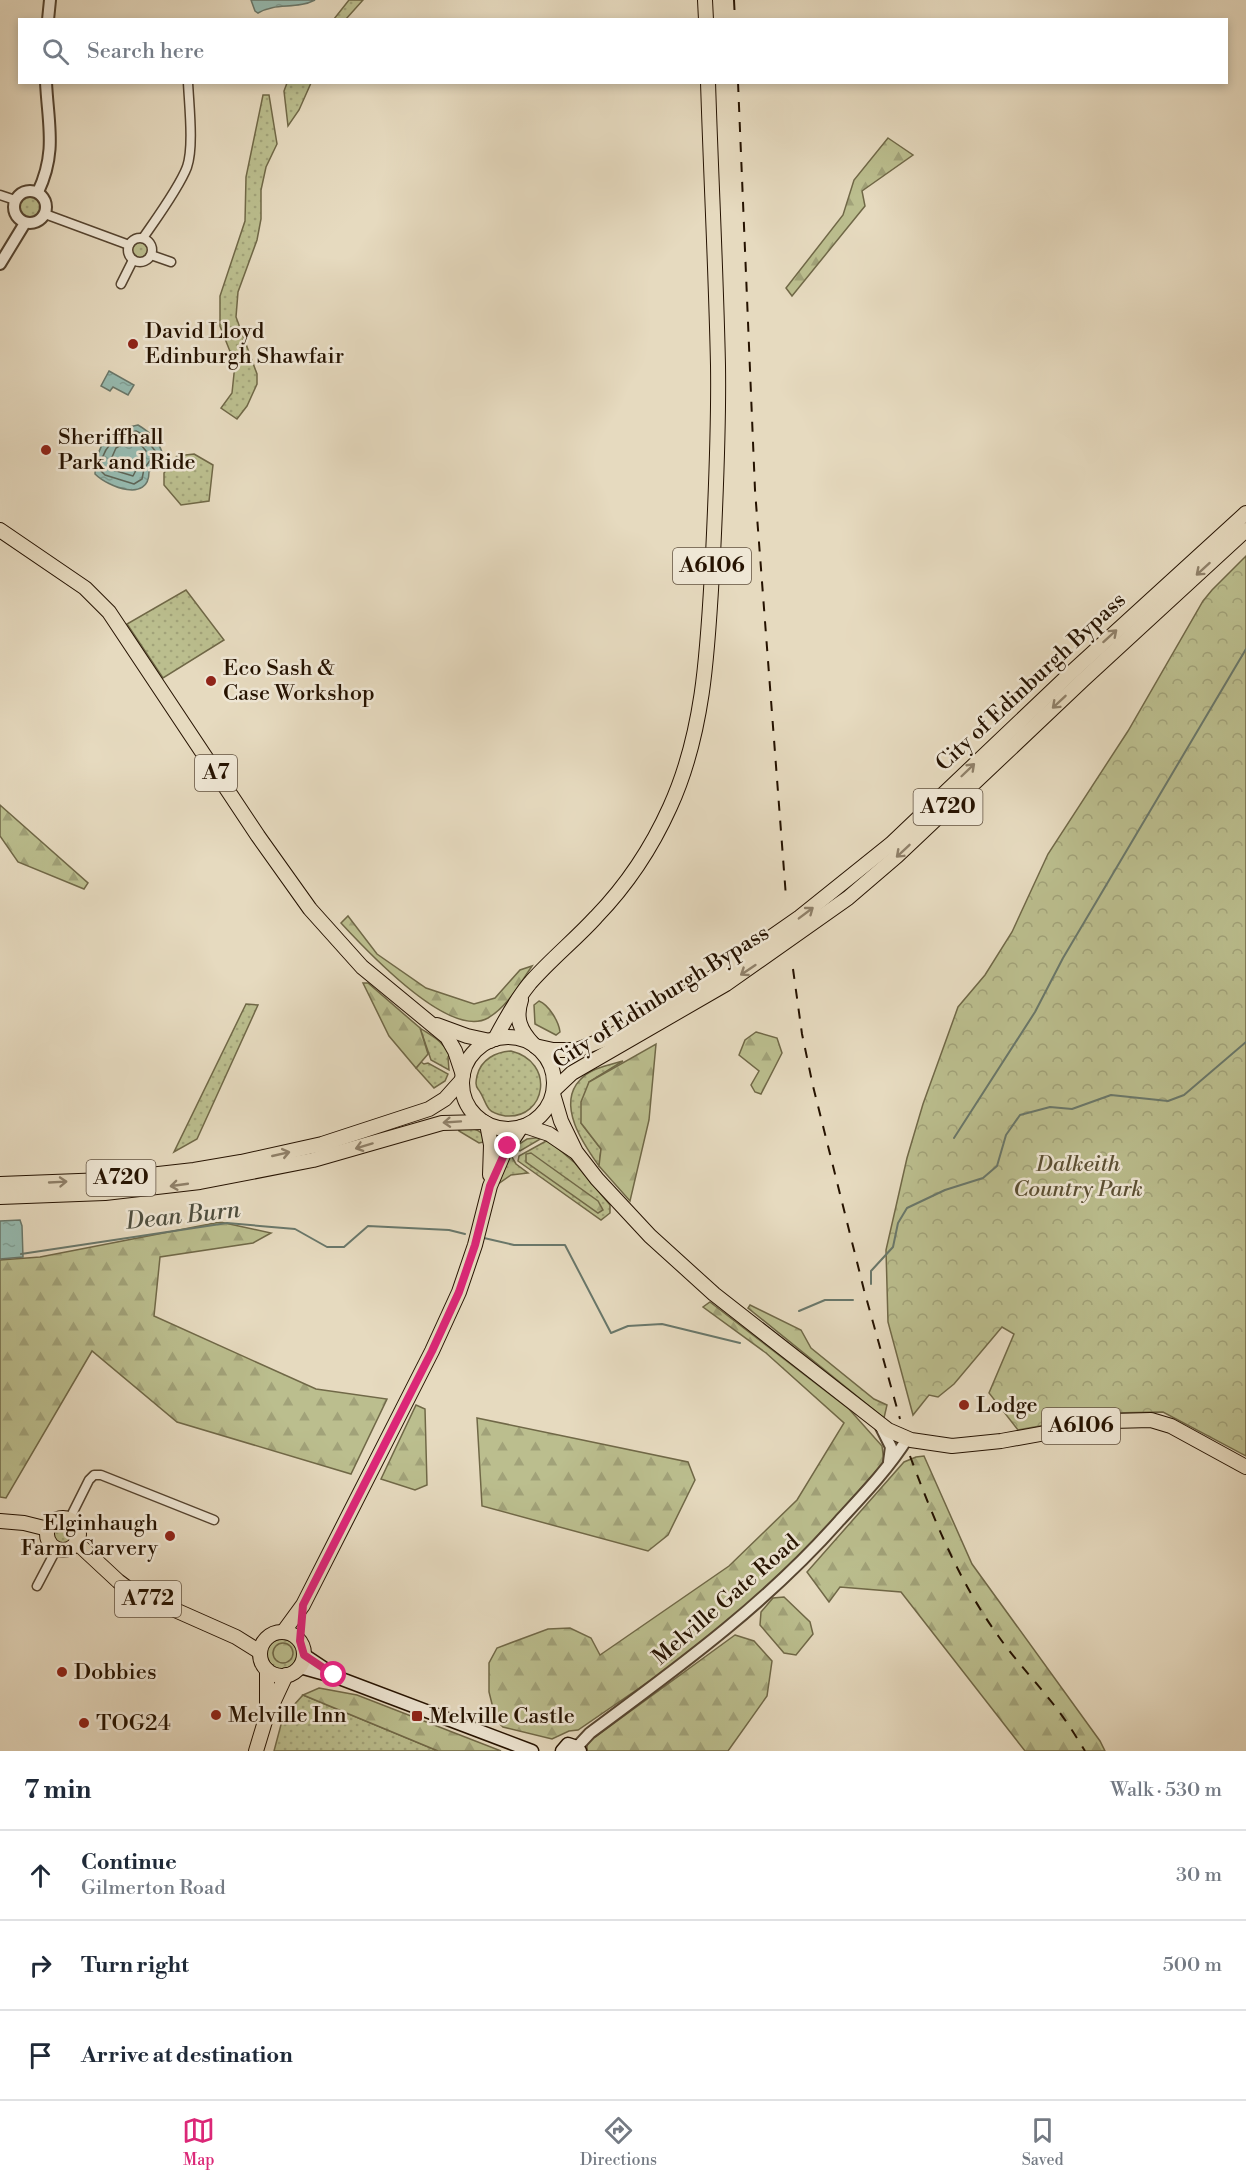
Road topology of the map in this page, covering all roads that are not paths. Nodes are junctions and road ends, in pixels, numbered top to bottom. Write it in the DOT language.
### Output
graph roads {
  1 [pos="50,0"];
  2 [pos="705,0"];
  3 [pos="48,18"];
  4 [pos="706,18"];
  5 [pos="46,84"];
  6 [pos="188,84"];
  7 [pos="708,84"];
  8 [pos="38,192"];
  9 [pos="0,195"];
  10 [pos="15,200"];
  11 [pos="45,214"];
  12 [pos="25,223"];
  13 [pos="143,238"];
  14 [pos="129,245"];
  15 [pos="151,255"];
  16 [pos="133,260"];
  17 [pos="171,262"];
  18 [pos="0,264"];
  19 [pos="120,284"];
  20 [pos="1246,513"];
  21 [pos="0,530"];
  22 [pos="1246,530"];
  23 [pos="524,992"];
  24 [pos="429,1023"];
  25 [pos="492,1040"];
  26 [pos="534,1045"];
  27 [pos="463,1078"];
  28 [pos="554,1092"];
  29 [pos="485,1123"];
  30 [pos="523,1126"];
  31 [pos="576,1152"];
  32 [pos="0,1184"];
  33 [pos="490,1186"];
  34 [pos="0,1197"];
  35 [pos="879,1424"];
  36 [pos="907,1439"];
  37 [pos="1246,1467"];
  38 [pos="887,1468"];
  39 [pos="69,1520"];
  40 [pos="214,1520"];
  41 [pos="0,1521"];
  42 [pos="48,1529"];
  43 [pos="76,1542"];
  44 [pos="57,1548"];
  45 [pos="37,1586"];
  46 [pos="303,1605"];
  47 [pos="284,1631"];
  48 [pos="300,1641"];
  49 [pos="262,1646"];
  50 [pos="302,1661"];
  51 [pos="267,1670"];
  52 [pos="286,1675"];
  53 [pos="266,1718"];
  54 [pos="578,1749"];
  55 [pos="256,1751"];
  56 [pos="532,1751"];
  57 [pos="562,1751"];
  1 -- 3 [label="street"];
  2 -- 4 [label="main road"];
  5 -- 8 [label="street"];
  6 -- 13 [label="street"];
  7 -- 23 [label="main road, A6106"];
  8 -- 10 [label="street"];
  8 -- 11 [label="street"];
  9 -- 10 [label="street"];
  10 -- 12 [label="street"];
  11 -- 12 [label="street"];
  11 -- 14 [label="street"];
  12 -- 18 [label="street"];
  13 -- 14 [label="street"];
  13 -- 15 [label="street"];
  14 -- 16 [label="street"];
  15 -- 16 [label="street"];
  15 -- 17 [label="street"];
  16 -- 19 [label="street"];
  26 -- 20 [label="main road, City of Edinburgh Bypass / A720, one-way"];
  21 -- 24 [label="main road, A7"];
  22 -- 28 [label="main road, City of Edinburgh Bypass / A720, one-way"];
  23 -- 25 [label="main road, A6106"];
  23 -- 26 [label="main road, A6106"];
  24 -- 25 [label="main road, A7"];
  24 -- 27 [label="main road, A7"];
  25 -- 26 [label="main road"];
  25 -- 27 [label="main road"];
  26 -- 28 [label="main road"];
  27 -- 29 [label="main road"];
  32 -- 27 [label="main road, A720, one-way"];
  28 -- 30 [label="main road"];
  28 -- 31 [label="main road, A6106"];
  29 -- 30 [label="main road"];
  29 -- 33 [label="main road"];
  29 -- 34 [label="main road, A720, one-way"];
  30 -- 31 [label="main road, A6106"];
  30 -- 33 [label="main road"];
  31 -- 35 [label="main road, A6106"];
  33 -- 46 [label="main road"];
  35 -- 36 [label="main road, A6106"];
  35 -- 38 [label="street"];
  36 -- 37 [label="main road, A6106"];
  36 -- 38 [label="street, Melville Gate Road"];
  38 -- 54 [label="street, Melville Gate Road"];
  39 -- 40 [label="street"];
  39 -- 42 [label="main road"];
  39 -- 43 [label="main road, A772"];
  41 -- 42 [label="main road"];
  42 -- 44 [label="main road"];
  43 -- 44 [label="main road"];
  43 -- 49 [label="main road, A772"];
  44 -- 45 [label="street"];
  46 -- 47 [label="main road"];
  46 -- 48 [label="main road"];
  47 -- 48 [label="main road"];
  47 -- 49 [label="main road"];
  48 -- 50 [label="main road"];
  49 -- 51 [label="main road"];
  50 -- 52 [label="main road"];
  50 -- 56 [label="main road"];
  51 -- 52 [label="main road"];
  51 -- 53 [label="main road"];
  52 -- 53 [label="main road"];
  53 -- 55 [label="main road"];
  54 -- 57 [label="main road"];
}
